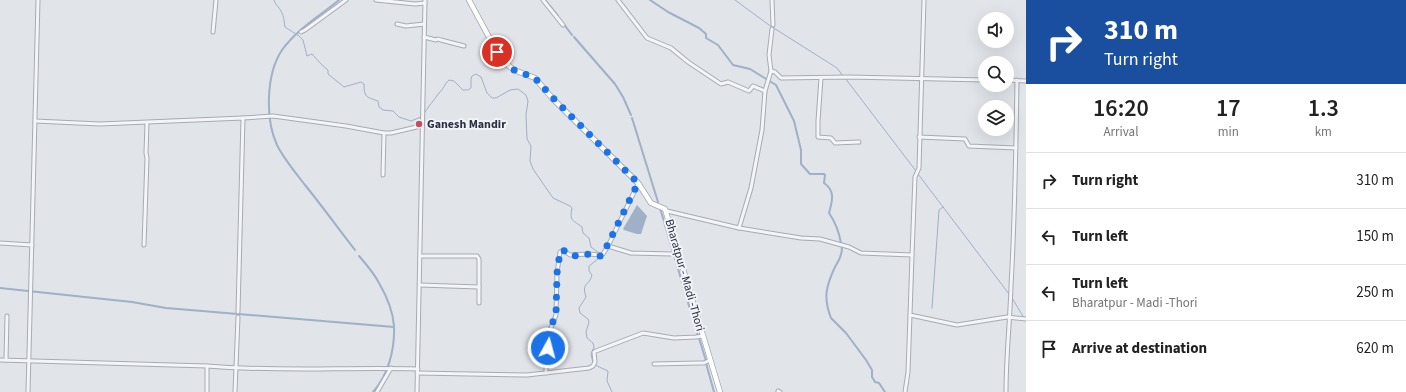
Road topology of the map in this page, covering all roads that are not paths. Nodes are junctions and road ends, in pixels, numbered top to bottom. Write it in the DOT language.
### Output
graph roads {
  1 [pos="38,0"];
  2 [pos="216,0"];
  3 [pos="346,0"];
  4 [pos="376,0"];
  5 [pos="470,0"];
  6 [pos="543,0"];
  7 [pos="618,0"];
  8 [pos="772,0"];
  9 [pos="924,0"];
  10 [pos="425,1"];
  11 [pos="397,24"];
  12 [pos="424,24"];
  13 [pos="563,25"];
  14 [pos="213,32"];
  15 [pos="301,32"];
  16 [pos="424,37"];
  17 [pos="464,46"];
  18 [pos="771,71"];
  19 [pos="821,78"];
  20 [pos="922,79"];
  21 [pos="978,80"];
  22 [pos="1017,80"];
  23 [pos="1026,81"];
  24 [pos="765,91"];
  25 [pos="243,118"];
  26 [pos="35,121"];
  27 [pos="147,123"];
  28 [pos="421,126"];
  29 [pos="384,133"];
  30 [pos="919,137"];
  31 [pos="859,142"];
  32 [pos="1016,148"];
  33 [pos="383,175"];
  34 [pos="638,183"];
  35 [pos="667,211"];
  36 [pos="739,228"];
  37 [pos="0,243"];
  38 [pos="32,245"];
  39 [pos="144,245"];
  40 [pos="608,246"];
  41 [pos="672,254"];
  42 [pos="420,256"];
  43 [pos="912,256"];
  44 [pos="420,286"];
  45 [pos="479,287"];
  46 [pos="479,303"];
  47 [pos="910,315"];
  48 [pos="7,316"];
  49 [pos="1009,317"];
  50 [pos="1026,319"];
  51 [pos="703,336"];
  52 [pos="0,360"];
  53 [pos="6,360"];
  54 [pos="29,360"];
  55 [pos="710,360"];
  56 [pos="654,364"];
  57 [pos="207,366"];
  58 [pos="389,368"];
  59 [pos="235,369"];
  60 [pos="418,371"];
  61 [pos="546,373"];
  62 [pos="28,392"];
  63 [pos="206,392"];
  64 [pos="235,392"];
  65 [pos="377,392"];
  66 [pos="417,392"];
  67 [pos="720,392"];
  68 [pos="905,392"];
  69 [pos="1006,392"];
  1 -- 26 [label="street"];
  2 -- 14 [label="street"];
  3 -- 15 [label="street"];
  4 -- 10 [label="street"];
  5 -- 34 [label="main road, Bharatpur - Madi -Thori"];
  6 -- 13 [label="street"];
  7 -- 24 [label="street"];
  8 -- 18 [label="street"];
  9 -- 20 [label="street"];
  10 -- 12 [label="street"];
  11 -- 12 [label="street"];
  12 -- 16 [label="street"];
  16 -- 17 [label="street"];
  16 -- 28 [label="street"];
  18 -- 19 [label="street"];
  18 -- 24 [label="street"];
  19 -- 20 [label="street"];
  19 -- 31 [label="street"];
  20 -- 21 [label="street"];
  20 -- 30 [label="street"];
  22 -- 23 [label="street"];
  22 -- 32 [label="street"];
  24 -- 36 [label="street"];
  25 -- 27 [label="street"];
  25 -- 29 [label="street"];
  25 -- 59 [label="street"];
  26 -- 27 [label="street"];
  26 -- 38 [label="street"];
  27 -- 39 [label="street"];
  28 -- 29 [label="street"];
  28 -- 42 [label="street"];
  29 -- 33 [label="street"];
  30 -- 32 [label="street"];
  30 -- 43 [label="street"];
  32 -- 49 [label="street"];
  34 -- 35 [label="main road, Bharatpur - Madi -Thori"];
  34 -- 40 [label="street"];
  35 -- 36 [label="street"];
  35 -- 51 [label="main road, Bharatpur - Madi -Thori"];
  36 -- 43 [label="street"];
  37 -- 38 [label="street"];
  38 -- 54 [label="street"];
  40 -- 41 [label="street"];
  40 -- 61 [label="street"];
  42 -- 44 [label="street"];
  42 -- 45 [label="street"];
  43 -- 47 [label="street"];
  44 -- 45 [label="street"];
  44 -- 60 [label="street"];
  45 -- 46 [label="street"];
  47 -- 49 [label="street"];
  47 -- 68 [label="street"];
  48 -- 53 [label="street"];
  49 -- 50 [label="street"];
  49 -- 69 [label="street"];
  51 -- 55 [label="main road, Bharatpur - Madi -Thori"];
  51 -- 61 [label="street"];
  52 -- 53 [label="street"];
  53 -- 54 [label="street"];
  54 -- 57 [label="street"];
  54 -- 62 [label="street"];
  55 -- 56 [label="street"];
  55 -- 67 [label="main road, Bharatpur - Madi -Thori"];
  57 -- 59 [label="street"];
  57 -- 63 [label="street"];
  58 -- 59 [label="street"];
  58 -- 60 [label="street"];
  58 -- 65 [label="street"];
  59 -- 64 [label="street"];
  60 -- 61 [label="street"];
  60 -- 66 [label="street"];
}
